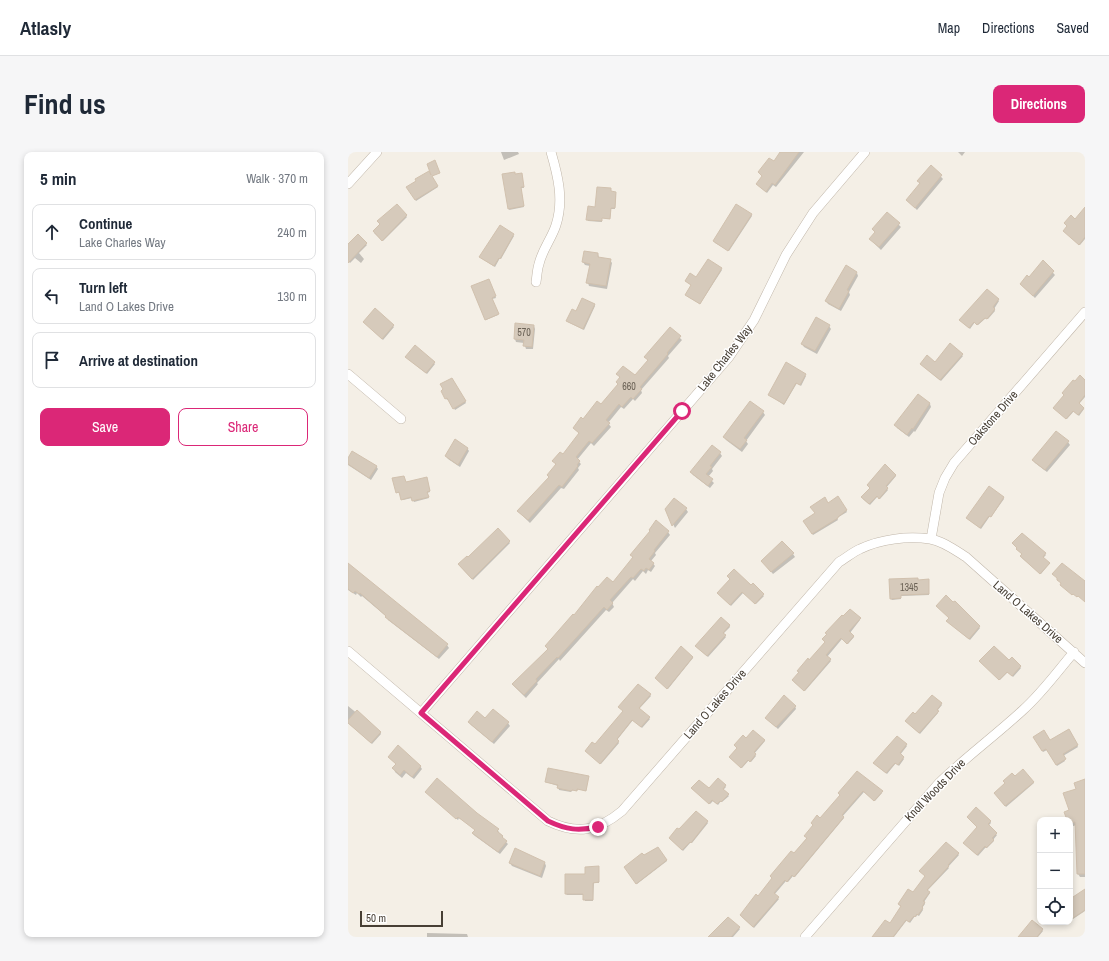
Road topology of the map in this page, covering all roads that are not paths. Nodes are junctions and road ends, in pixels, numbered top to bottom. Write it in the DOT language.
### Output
graph roads {
  1 [pos="377,152"];
  2 [pos="551,152"];
  3 [pos="866,152"];
  4 [pos="348,184"];
  5 [pos="536,282"];
  6 [pos="1085,312"];
  7 [pos="348,374"];
  8 [pos="401,420"];
  9 [pos="931,539"];
  10 [pos="348,651"];
  11 [pos="1074,652"];
  12 [pos="1085,663"];
  13 [pos="421,713"];
  14 [pos="805,937"];
  1 -- 4 [label="street"];
  2 -- 5 [label="street"];
  3 -- 13 [label="street, Lake Charles Way"];
  6 -- 9 [label="street, Oakstone Drive"];
  7 -- 8 [label="street"];
  9 -- 11 [label="street, Land O Lakes Drive"];
  9 -- 13 [label="street, Land O Lakes Drive"];
  10 -- 13 [label="street, Land O Lakes Drive"];
  11 -- 12 [label="street, Land O Lakes Drive"];
  11 -- 14 [label="street, Knoll Woods Drive"];
}
